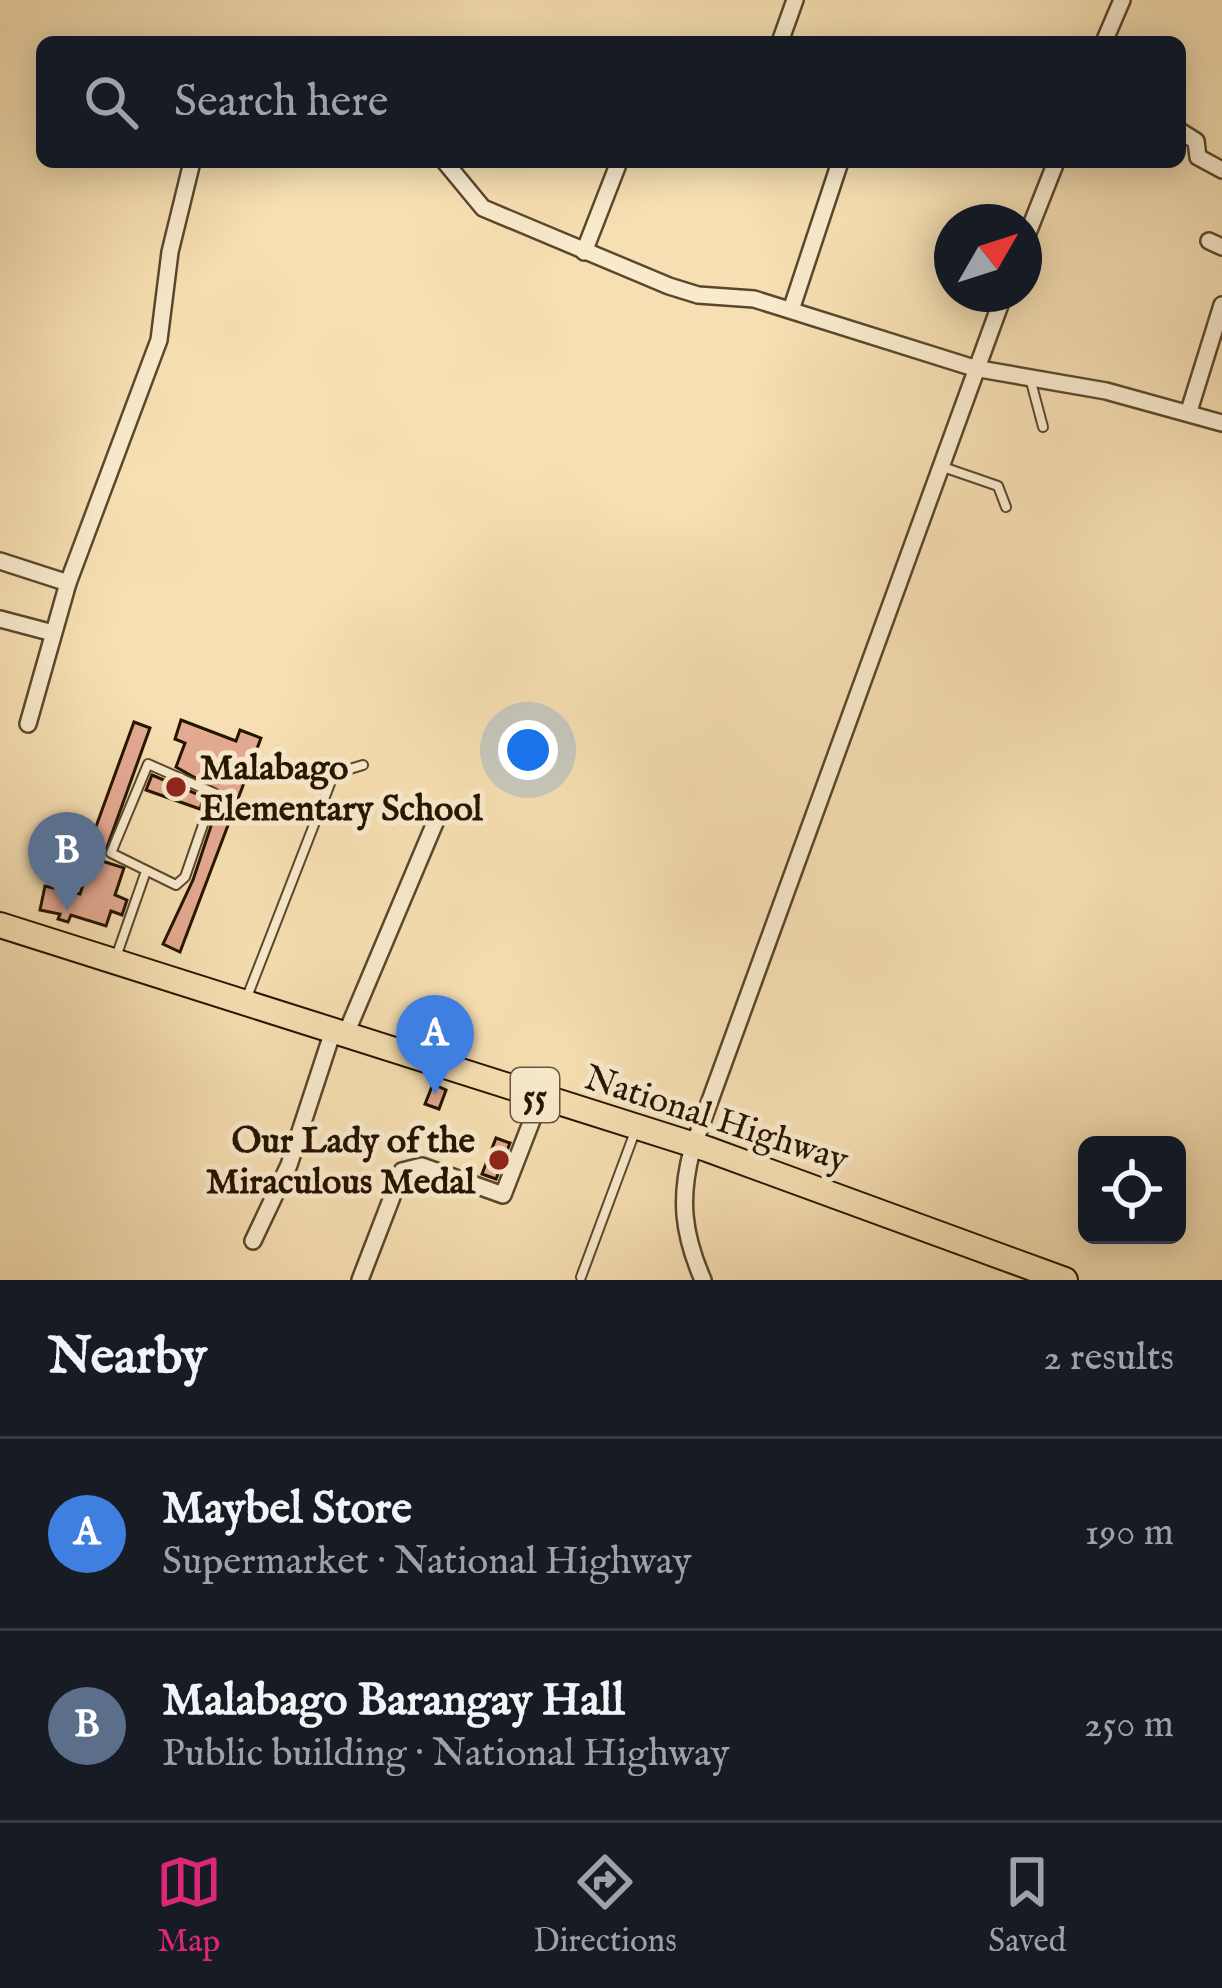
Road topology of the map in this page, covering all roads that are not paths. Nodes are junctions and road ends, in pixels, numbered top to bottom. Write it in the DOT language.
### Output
graph roads {
  1 [pos="796,0"];
  2 [pos="1122,0"];
  3 [pos="782,36"];
  4 [pos="1107,36"];
  5 [pos="1186,135"];
  6 [pos="191,168"];
  7 [pos="450,168"];
  8 [pos="617,168"];
  9 [pos="838,168"];
  10 [pos="1054,168"];
  11 [pos="1222,170"];
  12 [pos="1039,204"];
  13 [pos="584,252"];
  14 [pos="1222,305"];
  15 [pos="791,310"];
  16 [pos="997,312"];
  17 [pos="974,368"];
  18 [pos="1029,376"];
  19 [pos="1189,411"];
  20 [pos="1222,422"];
  21 [pos="1043,427"];
  22 [pos="941,466"];
  23 [pos="1006,507"];
  24 [pos="0,561"];
  25 [pos="68,583"];
  26 [pos="0,619"];
  27 [pos="53,633"];
  28 [pos="28,724"];
  29 [pos="363,765"];
  30 [pos="437,818"];
  31 [pos="145,874"];
  32 [pos="0,925"];
  33 [pos="114,961"];
  34 [pos="244,1004"];
  35 [pos="339,1034"];
  36 [pos="541,1097"];
  37 [pos="637,1127"];
  38 [pos="694,1145"];
  39 [pos="253,1241"];
  40 [pos="581,1277"];
  41 [pos="360,1280"];
  42 [pos="703,1280"];
  43 [pos="1065,1280"];
  1 -- 3 [label="street"];
  2 -- 4 [label="street"];
  5 -- 11 [label="street"];
  6 -- 25 [label="street"];
  7 -- 13 [label="street"];
  8 -- 13 [label="street"];
  9 -- 15 [label="street"];
  10 -- 12 [label="street"];
  13 -- 15 [label="street"];
  14 -- 19 [label="street"];
  15 -- 17 [label="street"];
  16 -- 17 [label="street"];
  17 -- 18 [label="street"];
  17 -- 22 [label="street"];
  18 -- 19 [label="street"];
  18 -- 21 [label="lane"];
  19 -- 20 [label="street"];
  22 -- 23 [label="lane"];
  22 -- 38 [label="street"];
  24 -- 25 [label="street"];
  25 -- 27 [label="street"];
  26 -- 27 [label="street"];
  27 -- 28 [label="street"];
  29 -- 34 [label="lane"];
  30 -- 35 [label="street"];
  31 -- 31 [label="lane"];
  31 -- 33 [label="lane"];
  32 -- 33 [label="highway, National Highway / 55"];
  33 -- 34 [label="highway, National Highway / 55"];
  34 -- 35 [label="highway, National Highway / 55"];
  35 -- 36 [label="highway, National Highway / 55"];
  35 -- 39 [label="street"];
  36 -- 37 [label="highway, National Highway / 55"];
  36 -- 41 [label="street"];
  37 -- 38 [label="highway, National Highway / 55"];
  37 -- 40 [label="lane"];
  38 -- 42 [label="street"];
  38 -- 43 [label="highway, National Highway / 55"];
}
